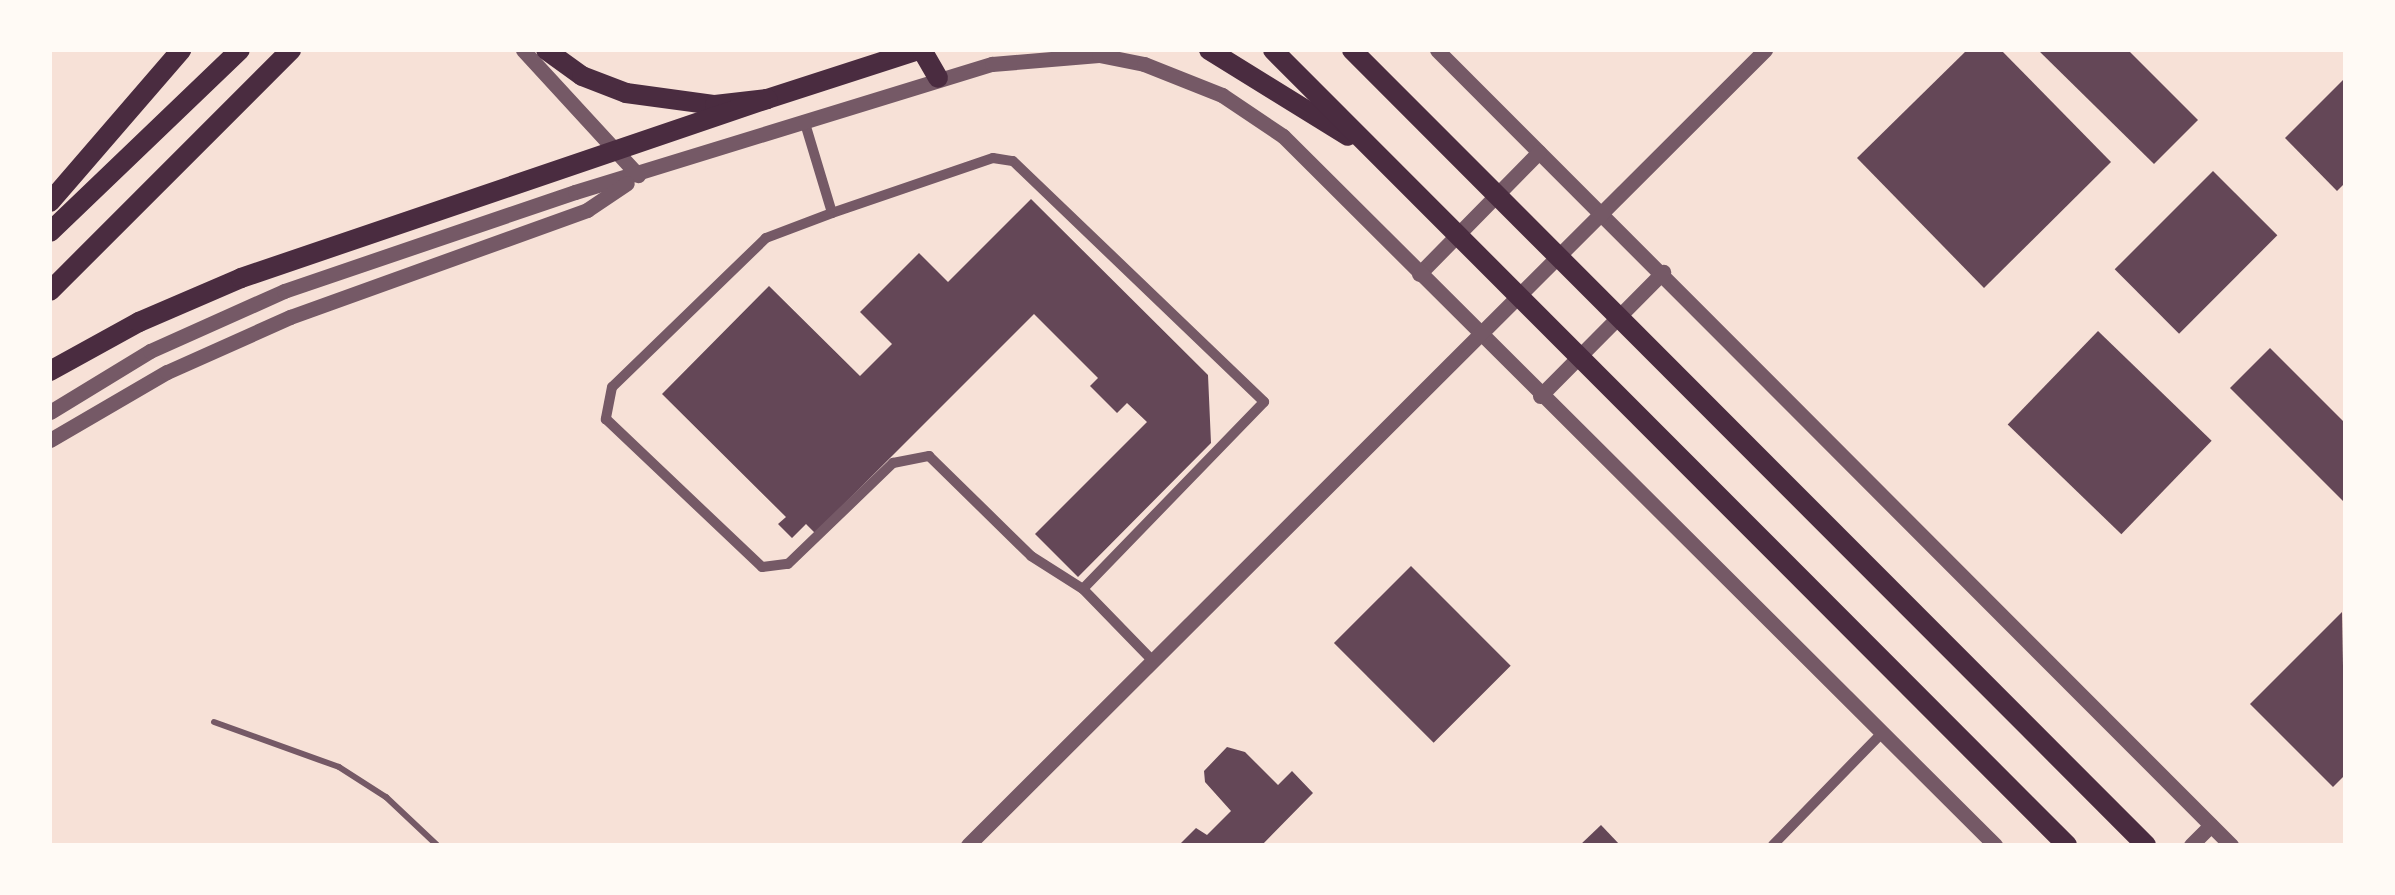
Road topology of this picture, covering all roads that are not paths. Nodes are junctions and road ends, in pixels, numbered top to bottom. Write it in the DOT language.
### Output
graph roads {
  1 [pos="182,50"];
  2 [pos="240,50"];
  3 [pos="291,50"];
  4 [pos="523,50"];
  5 [pos="546,50"];
  6 [pos="920,50"];
  7 [pos="1209,50"];
  8 [pos="1272,50"];
  9 [pos="1352,50"];
  10 [pos="1374,50"];
  11 [pos="1437,50"];
  12 [pos="1765,50"];
  13 [pos="1055,53"];
  14 [pos="938,78"];
  15 [pos="767,99"];
  16 [pos="1414,113"];
  17 [pos="804,120"];
  18 [pos="1539,152"];
  19 [pos="1377,154"];
  20 [pos="638,176"];
  21 [pos="50,202"];
  22 [pos="1602,212"];
  23 [pos="832,213"];
  24 [pos="50,232"];
  25 [pos="1662,272"];
  26 [pos="1418,274"];
  27 [pos="50,291"];
  28 [pos="1479,336"];
  29 [pos="50,370"];
  30 [pos="1540,396"];
  31 [pos="50,412"];
  32 [pos="50,440"];
  33 [pos="1083,589"];
  34 [pos="1152,661"];
  35 [pos="214,722"];
  36 [pos="1882,734"];
  37 [pos="2211,825"];
  38 [pos="437,845"];
  39 [pos="968,845"];
  40 [pos="1773,845"];
  41 [pos="1996,845"];
  42 [pos="2068,845"];
  43 [pos="2146,845"];
  44 [pos="2191,845"];
  45 [pos="2231,845"];
  1 -- 21 [label="highway"];
  2 -- 24 [label="highway"];
  3 -- 27 [label="highway"];
  4 -- 20 [label="street"];
  5 -- 15 [label="highway"];
  6 -- 14 [label="highway"];
  6 -- 15 [label="highway"];
  7 -- 19 [label="highway"];
  8 -- 19 [label="highway"];
  9 -- 16 [label="highway"];
  10 -- 16 [label="highway"];
  11 -- 18 [label="street"];
  12 -- 22 [label="street"];
  13 -- 14 [label="street"];
  13 -- 26 [label="street"];
  14 -- 17 [label="street"];
  15 -- 29 [label="highway"];
  16 -- 43 [label="highway"];
  17 -- 20 [label="street"];
  17 -- 23 [label="street"];
  18 -- 22 [label="street"];
  18 -- 26 [label="street"];
  19 -- 42 [label="highway"];
  20 -- 31 [label="street"];
  20 -- 32 [label="street"];
  22 -- 25 [label="street"];
  22 -- 28 [label="street"];
  23 -- 33 [label="street"];
  23 -- 33 [label="street"];
  25 -- 30 [label="street"];
  25 -- 37 [label="street"];
  26 -- 28 [label="street"];
  28 -- 30 [label="street"];
  28 -- 34 [label="street"];
  30 -- 36 [label="street"];
  33 -- 34 [label="street"];
  34 -- 39 [label="street"];
  35 -- 38 [label="lane"];
  36 -- 40 [label="street"];
  36 -- 41 [label="street"];
  37 -- 44 [label="street"];
  37 -- 45 [label="street"];
}
